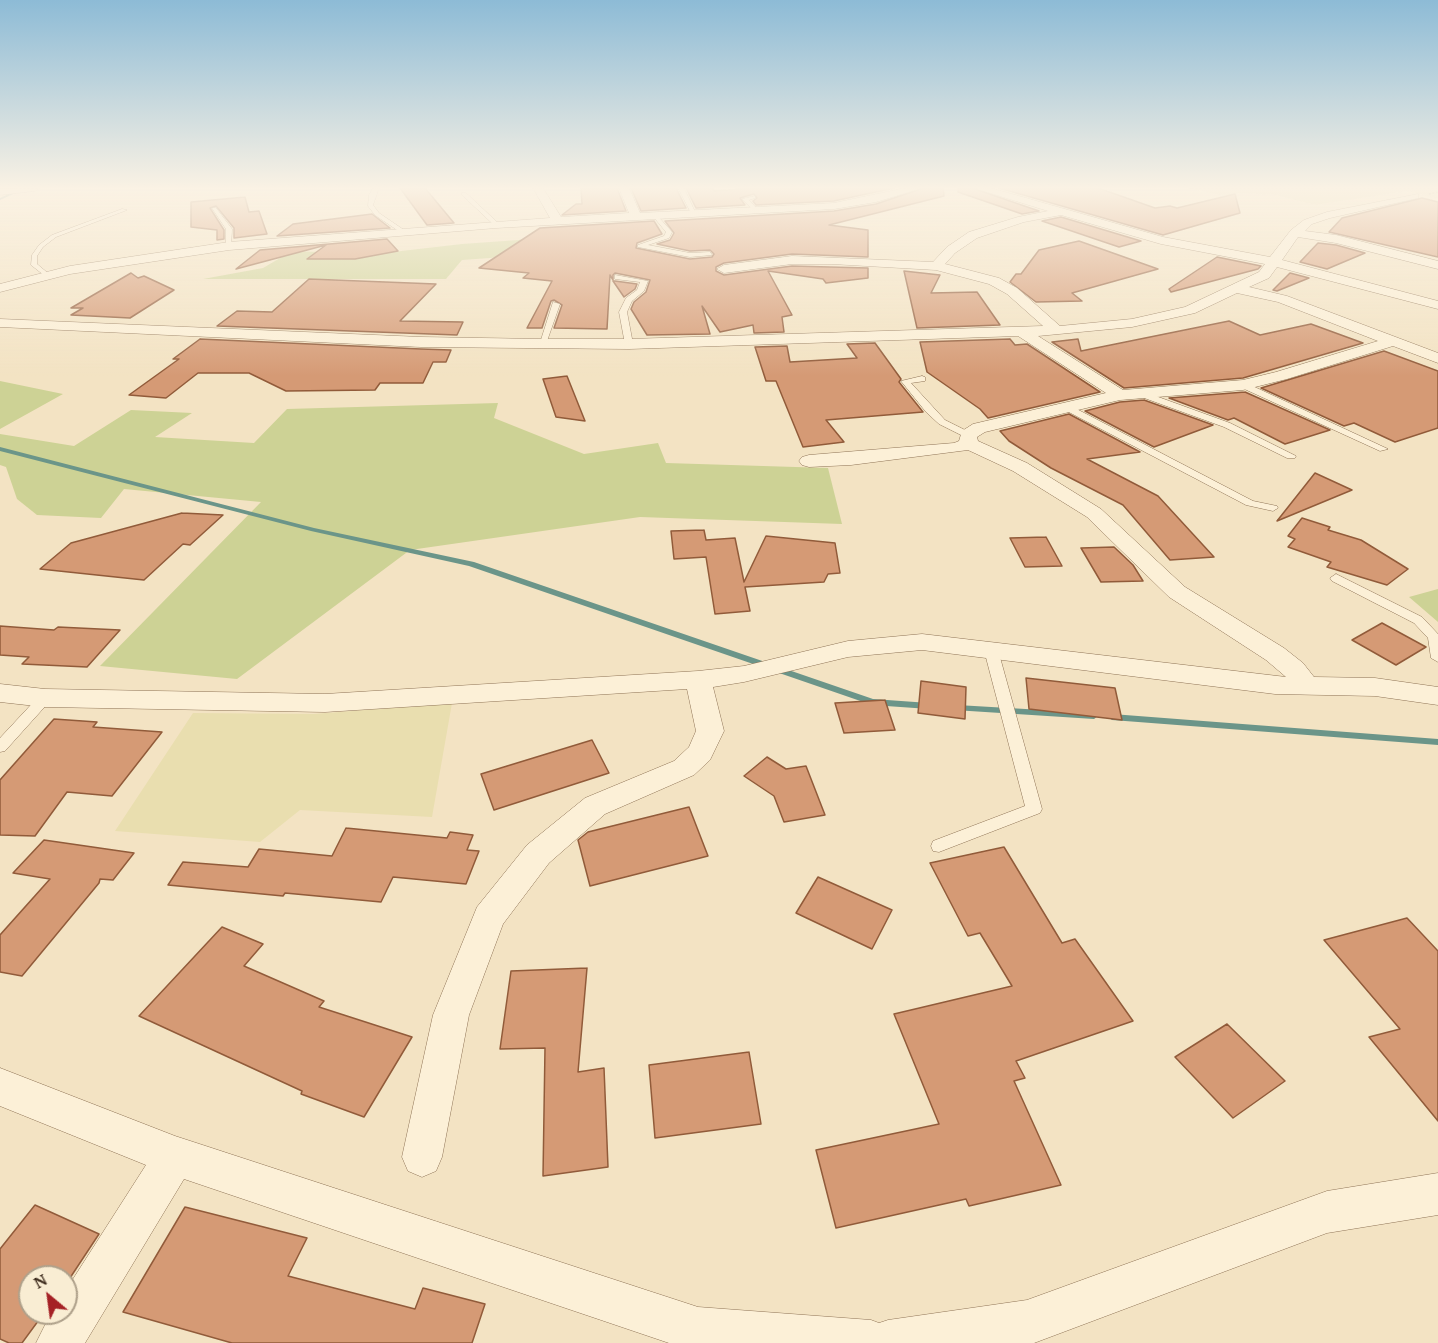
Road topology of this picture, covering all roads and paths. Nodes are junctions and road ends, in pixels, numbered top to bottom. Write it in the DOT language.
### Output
graph roads {
  1 [pos="37,251"];
  2 [pos="193,251"];
  3 [pos="666,251"];
  4 [pos="950,251"];
  5 [pos="1216,251"];
  6 [pos="1282,251"];
  7 [pos="1382,251"];
  8 [pos="710,254"];
  9 [pos="1274,262"];
  10 [pos="1438,265"];
  11 [pos="936,266"];
  12 [pos="724,269"];
  13 [pos="47,275"];
  14 [pos="618,277"];
  15 [pos="0,288"];
  16 [pos="1238,289"];
  17 [pos="556,304"];
  18 [pos="1438,305"];
  19 [pos="0,323"];
  20 [pos="1056,330"];
  21 [pos="1022,332"];
  22 [pos="1393,341"];
  23 [pos="542,344"];
  24 [pos="629,344"];
  25 [pos="1438,358"];
  26 [pos="922,379"];
  27 [pos="1243,385"];
  28 [pos="1139,393"];
  29 [pos="1120,395"];
  30 [pos="1066,407"];
  31 [pos="968,440"];
  32 [pos="1383,449"];
  33 [pos="1291,456"];
  34 [pos="809,461"];
  35 [pos="1273,508"];
  36 [pos="1336,578"];
  37 [pos="991,650"];
  38 [pos="1438,658"];
  39 [pos="698,680"];
  40 [pos="1308,687"];
  41 [pos="0,693"];
  42 [pos="1438,696"];
  43 [pos="45,698"];
  44 [pos="0,747"];
  45 [pos="939,846"];
  46 [pos="0,1087"];
  47 [pos="175,1156"];
  48 [pos="422,1157"];
  49 [pos="1438,1194"];
  50 [pos="696,1336"];
  51 [pos="59,1343"];
  52 [pos="872,1343"];
  53 [pos="888,1343"];
  1 -- 13 [label="lane"];
  2 -- 13 [label="street"];
  3 -- 8 [label="lane"];
  4 -- 11 [label="street"];
  5 -- 9 [label="street"];
  6 -- 9 [label="street"];
  7 -- 10 [label="street"];
  9 -- 16 [label="street"];
  9 -- 18 [label="street"];
  11 -- 12 [label="street"];
  11 -- 20 [label="street"];
  13 -- 15 [label="street"];
  14 -- 24 [label="lane"];
  16 -- 20 [label="street"];
  16 -- 22 [label="street"];
  17 -- 23 [label="lane"];
  19 -- 23 [label="street"];
  20 -- 21 [label="street"];
  21 -- 24 [label="street"];
  21 -- 29 [label="street"];
  22 -- 25 [label="street"];
  22 -- 27 [label="street"];
  23 -- 24 [label="street"];
  26 -- 31 [label="lane"];
  27 -- 28 [label="street"];
  27 -- 32 [label="lane"];
  28 -- 29 [label="street"];
  28 -- 33 [label="lane"];
  29 -- 30 [label="street"];
  30 -- 31 [label="street"];
  30 -- 35 [label="lane"];
  31 -- 34 [label="street"];
  31 -- 40 [label="street"];
  36 -- 38 [label="lane"];
  37 -- 39 [label="street"];
  37 -- 40 [label="street"];
  37 -- 45 [label="lane"];
  39 -- 43 [label="street"];
  39 -- 48 [label="street"];
  40 -- 42 [label="street"];
  41 -- 43 [label="street"];
  43 -- 44 [label="lane"];
  46 -- 47 [label="street"];
  47 -- 50 [label="street"];
  47 -- 51 [label="street"];
  49 -- 53 [label="street"];
  50 -- 52 [label="street"];
}
